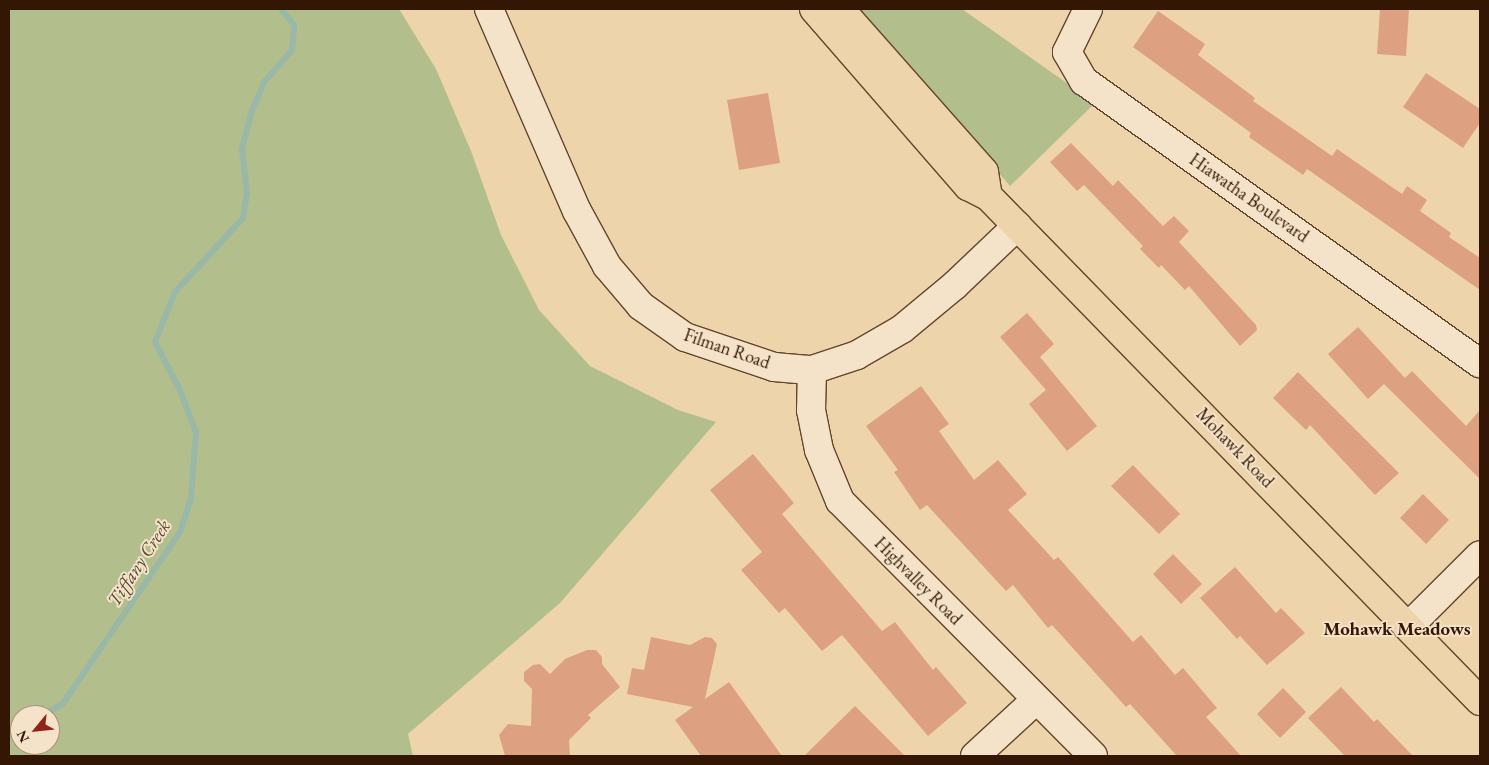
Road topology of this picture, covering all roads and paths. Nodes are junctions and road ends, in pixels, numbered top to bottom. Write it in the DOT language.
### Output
graph roads {
  1 [pos="489,9"];
  2 [pos="801,9"];
  3 [pos="814,9"];
  4 [pos="840,9"];
  5 [pos="1088,9"];
  6 [pos="860,62"];
  7 [pos="988,196"];
  8 [pos="1017,226"];
  9 [pos="1480,363"];
  10 [pos="812,370"];
  11 [pos="1480,555"];
  12 [pos="1409,626"];
  13 [pos="1036,700"];
  14 [pos="1480,701"];
  15 [pos="975,756"];
  16 [pos="1093,756"];
  1 -- 10 [label="street, Filman Road"];
  2 -- 6 [label="main road"];
  3 -- 6 [label="main road"];
  4 -- 7 [label="main road"];
  5 -- 9 [label="street, Hiawatha Boulevard"];
  6 -- 7 [label="main road, Mohawk Road"];
  7 -- 8 [label="main road, Mohawk Road"];
  8 -- 10 [label="street, Filman Road"];
  8 -- 12 [label="main road, Mohawk Road"];
  10 -- 13 [label="street, Highvalley Road"];
  11 -- 12 [label="street"];
  12 -- 14 [label="main road, Mohawk Road"];
  13 -- 15 [label="street"];
  13 -- 16 [label="street, Highvalley Road"];
}
